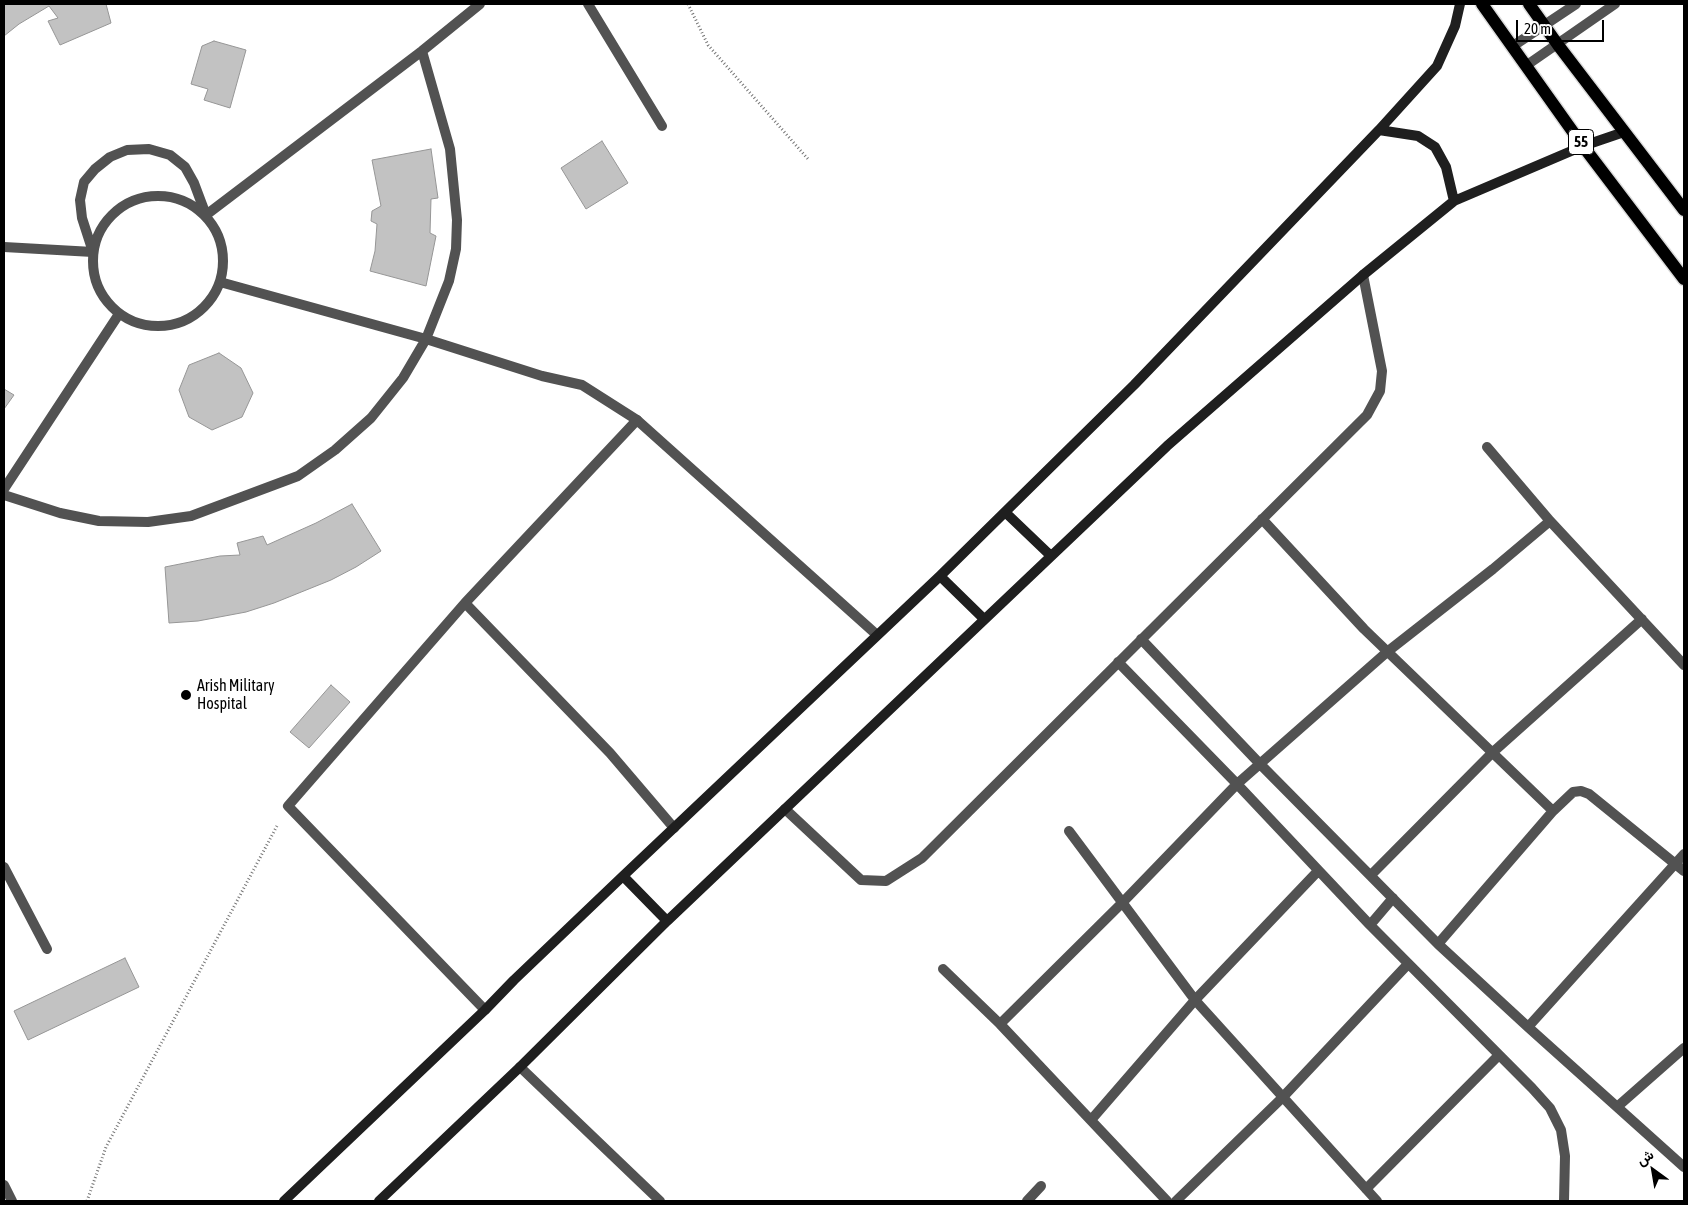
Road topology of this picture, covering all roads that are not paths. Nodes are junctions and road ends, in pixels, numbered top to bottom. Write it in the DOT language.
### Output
graph roads {
  1 [pos="480,4"];
  2 [pos="588,4"];
  3 [pos="1460,4"];
  4 [pos="1482,4"];
  5 [pos="1529,4"];
  6 [pos="1576,4"];
  7 [pos="1615,4"];
  8 [pos="1544,26"];
  9 [pos="1558,44"];
  10 [pos="1513,46"];
  11 [pos="422,52"];
  12 [pos="1527,65"];
  13 [pos="662,126"];
  14 [pos="1379,130"];
  15 [pos="1624,132"];
  16 [pos="1584,146"];
  17 [pos="1454,201"];
  18 [pos="1684,210"];
  19 [pos="206,215"];
  20 [pos="4,248"];
  21 [pos="93,252"];
  22 [pos="1363,275"];
  23 [pos="1684,279"];
  24 [pos="220,282"];
  25 [pos="120,314"];
  26 [pos="426,339"];
  27 [pos="637,420"];
  28 [pos="1488,447"];
  29 [pos="4,489"];
  30 [pos="4,495"];
  31 [pos="1005,512"];
  32 [pos="1262,518"];
  33 [pos="1550,521"];
  34 [pos="1051,556"];
  35 [pos="940,576"];
  36 [pos="464,603"];
  37 [pos="984,620"];
  38 [pos="1642,620"];
  39 [pos="877,635"];
  40 [pos="1141,639"];
  41 [pos="1387,652"];
  42 [pos="1118,662"];
  43 [pos="1684,665"];
  44 [pos="1492,754"];
  45 [pos="1260,764"];
  46 [pos="1237,784"];
  47 [pos="785,808"];
  48 [pos="1553,811"];
  49 [pos="674,828"];
  50 [pos="1068,830"];
  51 [pos="1684,854"];
  52 [pos="1676,863"];
  53 [pos="4,867"];
  54 [pos="1318,871"];
  55 [pos="1684,871"];
  56 [pos="1371,875"];
  57 [pos="623,876"];
  58 [pos="1393,898"];
  59 [pos="1122,904"];
  60 [pos="667,921"];
  61 [pos="1370,925"];
  62 [pos="1438,944"];
  63 [pos="47,948"];
  64 [pos="1408,964"];
  65 [pos="943,969"];
  66 [pos="1195,1000"];
  67 [pos="485,1010"];
  68 [pos="1000,1024"];
  69 [pos="1528,1028"];
  70 [pos="1684,1048"];
  71 [pos="1499,1055"];
  72 [pos="520,1067"];
  73 [pos="1282,1098"];
  74 [pos="1617,1107"];
  75 [pos="1091,1120"];
  76 [pos="1684,1167"];
  77 [pos="4,1185"];
  78 [pos="1041,1186"];
  79 [pos="1366,1189"];
  80 [pos="12,1201"];
  81 [pos="284,1201"];
  82 [pos="379,1201"];
  83 [pos="660,1201"];
  84 [pos="1027,1201"];
  85 [pos="1167,1201"];
  86 [pos="1176,1201"];
  87 [pos="1378,1201"];
  88 [pos="1564,1201"];
  1 -- 11 [label="street"];
  2 -- 13 [label="street"];
  3 -- 14 [label="main road"];
  4 -- 10 [label="main road, 55"];
  5 -- 8 [label="main road"];
  6 -- 8 [label="street"];
  7 -- 9 [label="street"];
  8 -- 9 [label="main road"];
  8 -- 10 [label="street"];
  9 -- 12 [label="street"];
  9 -- 15 [label="main road"];
  10 -- 12 [label="main road, 55"];
  11 -- 19 [label="street"];
  11 -- 26 [label="street"];
  12 -- 16 [label="main road, 55"];
  14 -- 17 [label="main road"];
  14 -- 31 [label="main road"];
  15 -- 16 [label="main road"];
  15 -- 18 [label="main road"];
  16 -- 17 [label="main road"];
  16 -- 23 [label="main road, 55"];
  17 -- 22 [label="main road"];
  19 -- 21 [label="street"];
  19 -- 21 [label="street"];
  19 -- 24 [label="street"];
  20 -- 21 [label="street"];
  21 -- 25 [label="street"];
  22 -- 32 [label="street"];
  22 -- 34 [label="main road"];
  24 -- 25 [label="street"];
  24 -- 26 [label="street"];
  25 -- 29 [label="street"];
  26 -- 27 [label="street"];
  26 -- 30 [label="street"];
  27 -- 36 [label="street"];
  27 -- 39 [label="street"];
  28 -- 33 [label="street"];
  31 -- 34 [label="main road"];
  31 -- 35 [label="main road"];
  32 -- 40 [label="street"];
  32 -- 41 [label="street"];
  33 -- 38 [label="street"];
  33 -- 41 [label="street"];
  34 -- 37 [label="main road"];
  35 -- 37 [label="main road"];
  35 -- 39 [label="main road"];
  36 -- 49 [label="street"];
  36 -- 67 [label="street"];
  37 -- 47 [label="main road"];
  38 -- 43 [label="street"];
  38 -- 44 [label="street"];
  39 -- 49 [label="main road"];
  40 -- 42 [label="street"];
  40 -- 45 [label="street"];
  41 -- 44 [label="street"];
  41 -- 45 [label="street"];
  42 -- 46 [label="street"];
  42 -- 47 [label="street"];
  44 -- 48 [label="street"];
  44 -- 56 [label="street"];
  45 -- 46 [label="street"];
  45 -- 56 [label="street"];
  46 -- 54 [label="street"];
  46 -- 59 [label="street"];
  47 -- 60 [label="main road"];
  48 -- 52 [label="street"];
  48 -- 62 [label="street"];
  49 -- 57 [label="main road"];
  50 -- 59 [label="street"];
  51 -- 52 [label="street"];
  52 -- 55 [label="street"];
  52 -- 69 [label="street"];
  53 -- 63 [label="street"];
  54 -- 61 [label="street"];
  54 -- 66 [label="street"];
  56 -- 58 [label="street"];
  57 -- 60 [label="main road"];
  57 -- 67 [label="main road"];
  58 -- 61 [label="street"];
  58 -- 62 [label="street"];
  59 -- 66 [label="street"];
  59 -- 68 [label="street"];
  60 -- 72 [label="main road"];
  61 -- 64 [label="street"];
  62 -- 69 [label="street"];
  64 -- 71 [label="street"];
  64 -- 73 [label="street"];
  65 -- 68 [label="street"];
  66 -- 73 [label="street"];
  66 -- 75 [label="street"];
  67 -- 81 [label="main road"];
  68 -- 75 [label="street"];
  69 -- 74 [label="street"];
  70 -- 74 [label="street"];
  71 -- 79 [label="street"];
  71 -- 88 [label="street"];
  72 -- 82 [label="main road"];
  72 -- 83 [label="street"];
  73 -- 79 [label="street"];
  73 -- 86 [label="street"];
  74 -- 76 [label="street"];
  75 -- 85 [label="street"];
  77 -- 80 [label="street"];
  78 -- 84 [label="street"];
  79 -- 87 [label="street"];
}
